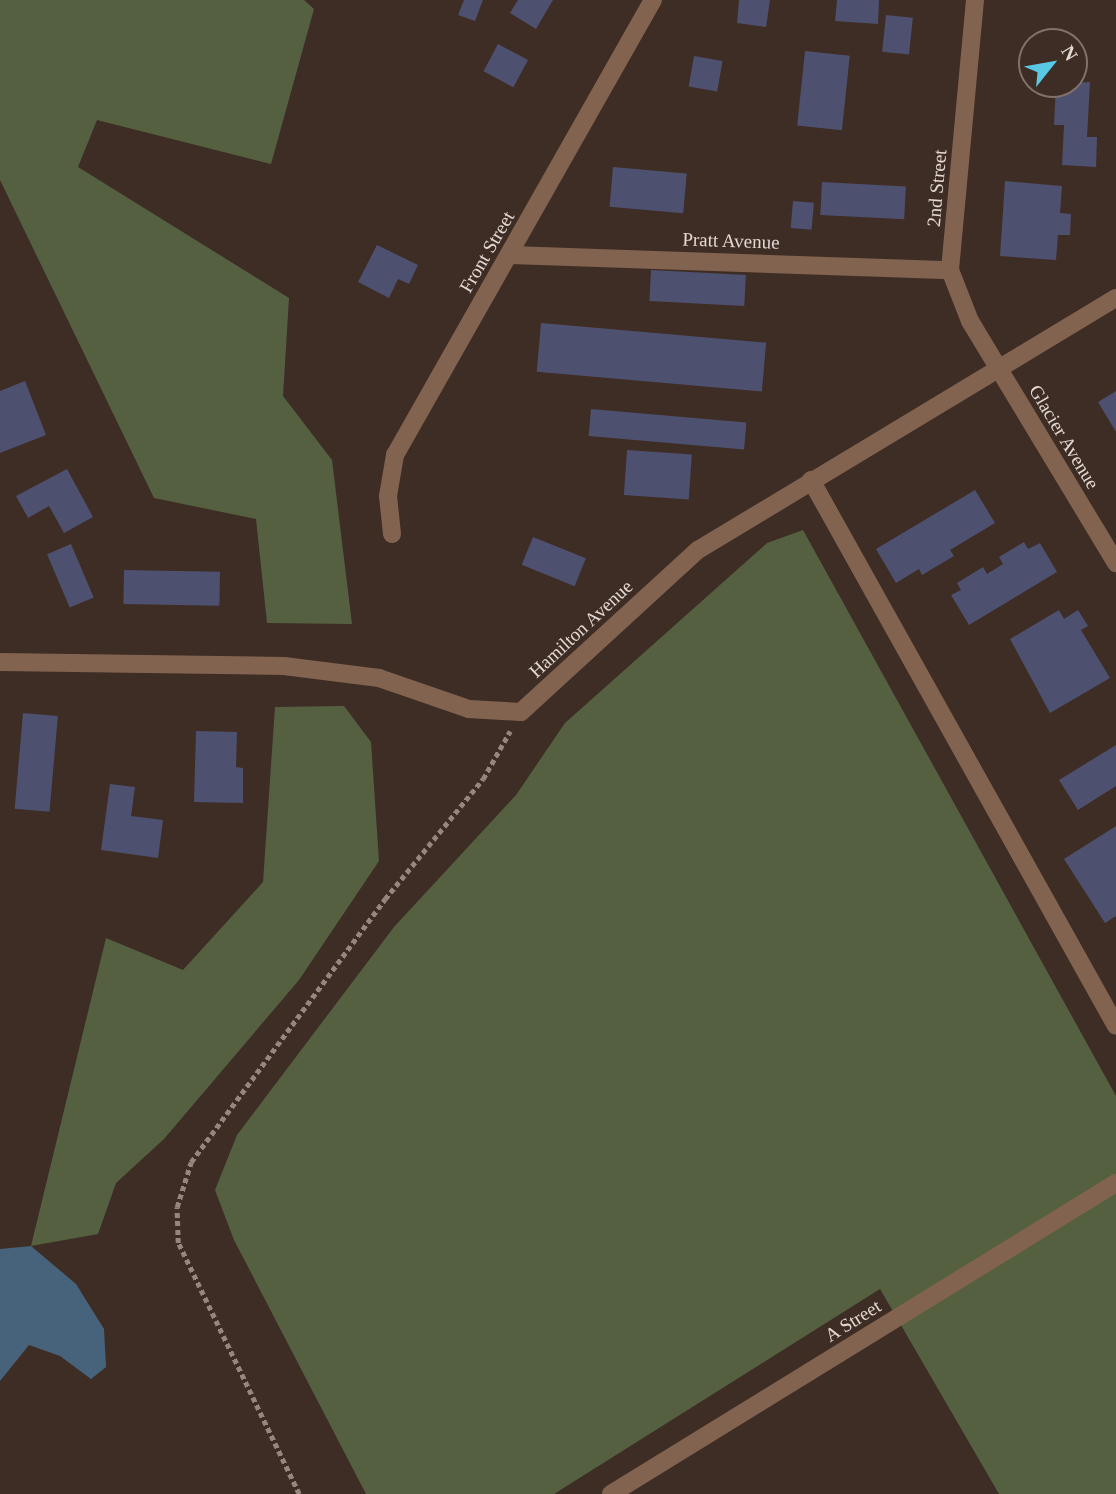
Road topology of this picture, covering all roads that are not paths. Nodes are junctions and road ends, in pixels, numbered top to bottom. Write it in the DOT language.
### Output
graph roads {
  1 [pos="653,0"];
  2 [pos="975,0"];
  3 [pos="511,255"];
  4 [pos="950,270"];
  5 [pos="1116,298"];
  6 [pos="999,370"];
  7 [pos="811,480"];
  8 [pos="392,534"];
  9 [pos="1116,563"];
  10 [pos="0,662"];
  11 [pos="1116,1026"];
  12 [pos="1116,1183"];
  13 [pos="611,1494"];
  1 -- 3 [label="street, Front Street"];
  2 -- 4 [label="street, 2nd Street"];
  3 -- 4 [label="street, Pratt Avenue"];
  3 -- 8 [label="street, Front Street"];
  4 -- 6 [label="street, 2nd Street"];
  5 -- 6 [label="street, Hamilton Avenue"];
  6 -- 7 [label="street, Hamilton Avenue"];
  6 -- 9 [label="street, Glacier Avenue"];
  7 -- 10 [label="street, Hamilton Avenue"];
  7 -- 11 [label="street"];
  12 -- 13 [label="street, A Street"];
}
